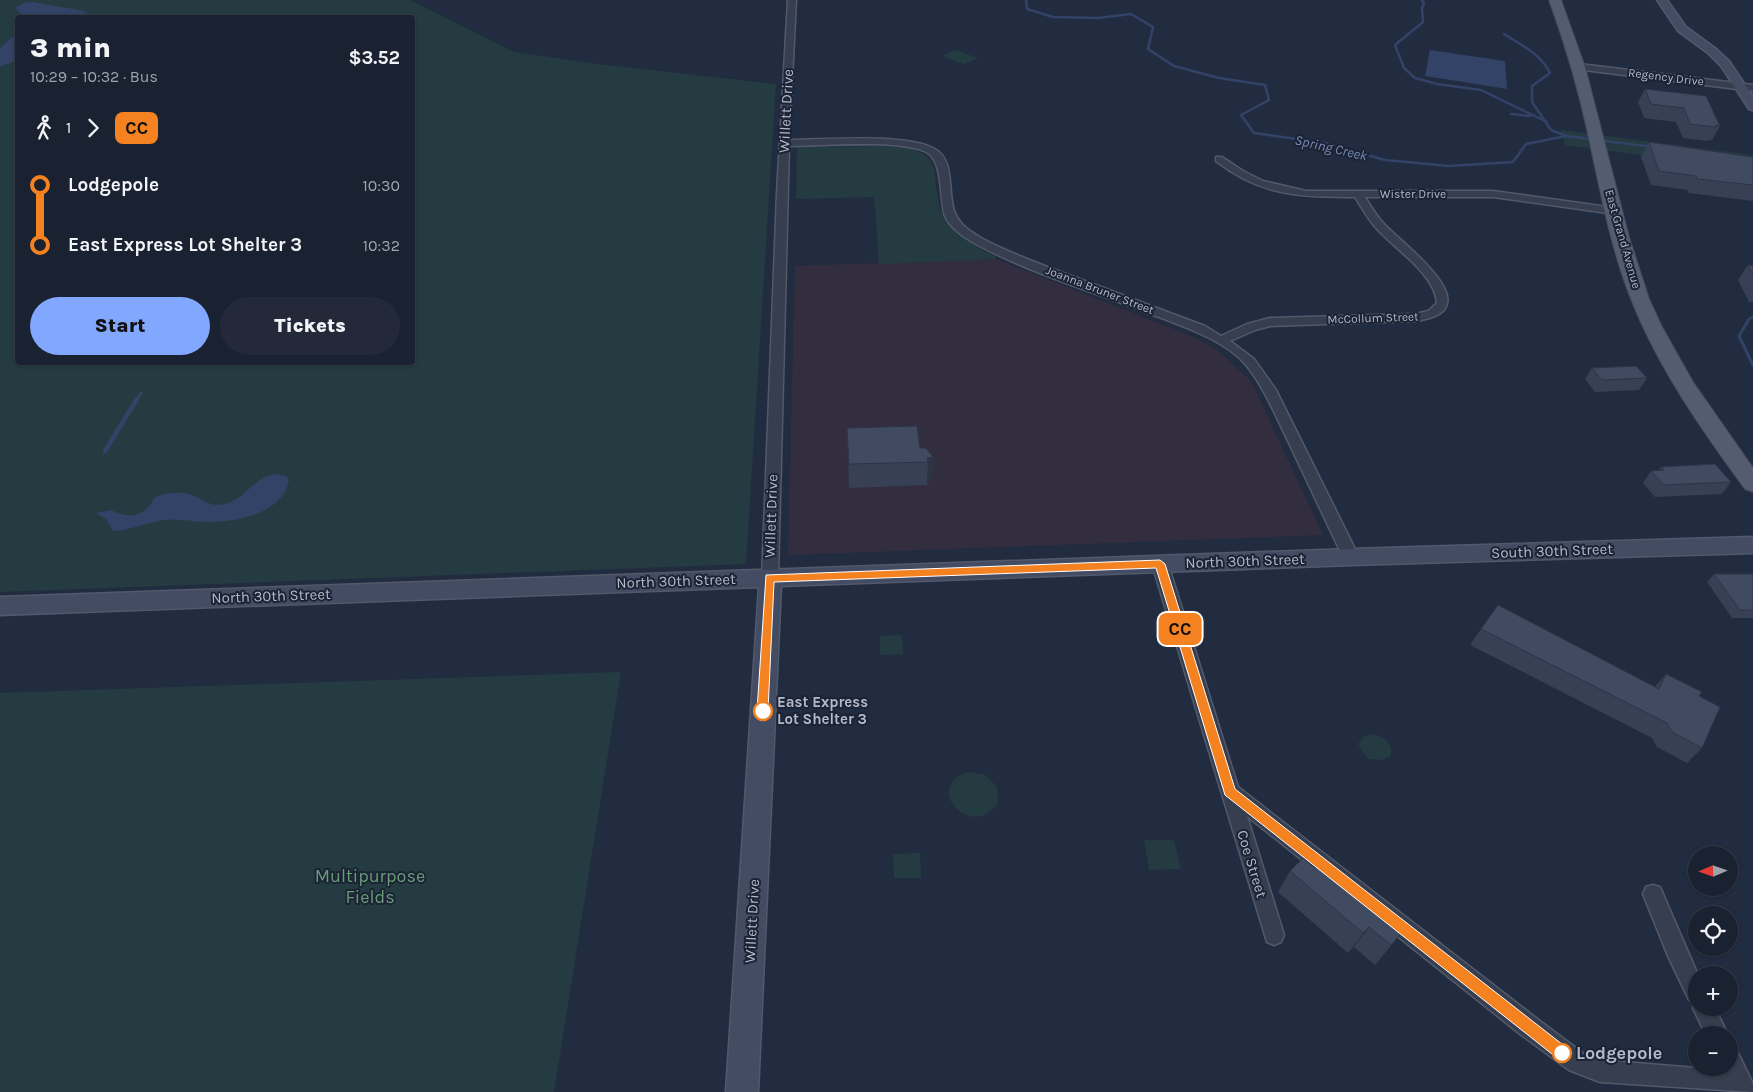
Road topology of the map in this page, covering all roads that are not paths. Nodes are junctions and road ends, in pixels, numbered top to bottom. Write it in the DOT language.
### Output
graph roads {
  1 [pos="792,0"];
  2 [pos="1555,0"];
  3 [pos="1662,0"];
  4 [pos="1578,67"];
  5 [pos="1740,86"];
  6 [pos="1753,88"];
  7 [pos="1753,106"];
  8 [pos="784,143"];
  9 [pos="1219,159"];
  10 [pos="1358,194"];
  11 [pos="1614,211"];
  12 [pos="1222,340"];
  13 [pos="1753,484"];
  14 [pos="1753,545"];
  15 [pos="1351,557"];
  16 [pos="1160,564"];
  17 [pos="770,578"];
  18 [pos="0,606"];
  19 [pos="1230,792"];
  20 [pos="1653,894"];
  21 [pos="1274,935"];
  22 [pos="1688,976"];
  23 [pos="1742,1086"];
  24 [pos="742,1092"];
  1 -- 8 [label="street, Willett Drive"];
  2 -- 4 [label="main road, East Grand Avenue"];
  3 -- 5 [label="main road"];
  4 -- 5 [label="street, Regency Drive"];
  4 -- 11 [label="main road, East Grand Avenue"];
  5 -- 6 [label="street, Regency Drive"];
  5 -- 7 [label="main road"];
  8 -- 12 [label="street, Joanna Bruner Street"];
  8 -- 17 [label="street, Willett Drive"];
  9 -- 10 [label="street, Wister Drive"];
  10 -- 11 [label="street, Wister Drive"];
  10 -- 12 [label="street, McCollum Street"];
  11 -- 13 [label="main road, East Grand Avenue"];
  12 -- 15 [label="street, Joanna Bruner Street"];
  14 -- 15 [label="main road, South 30th Street"];
  15 -- 16 [label="main road, North 30th Street"];
  16 -- 17 [label="main road, North 30th Street"];
  16 -- 19 [label="street, Coe Street"];
  17 -- 18 [label="main road, North 30th Street"];
  17 -- 24 [label="main road, Willett Drive"];
  19 -- 21 [label="street, Coe Street"];
  19 -- 23 [label="street"];
  20 -- 22 [label="street"];
}
